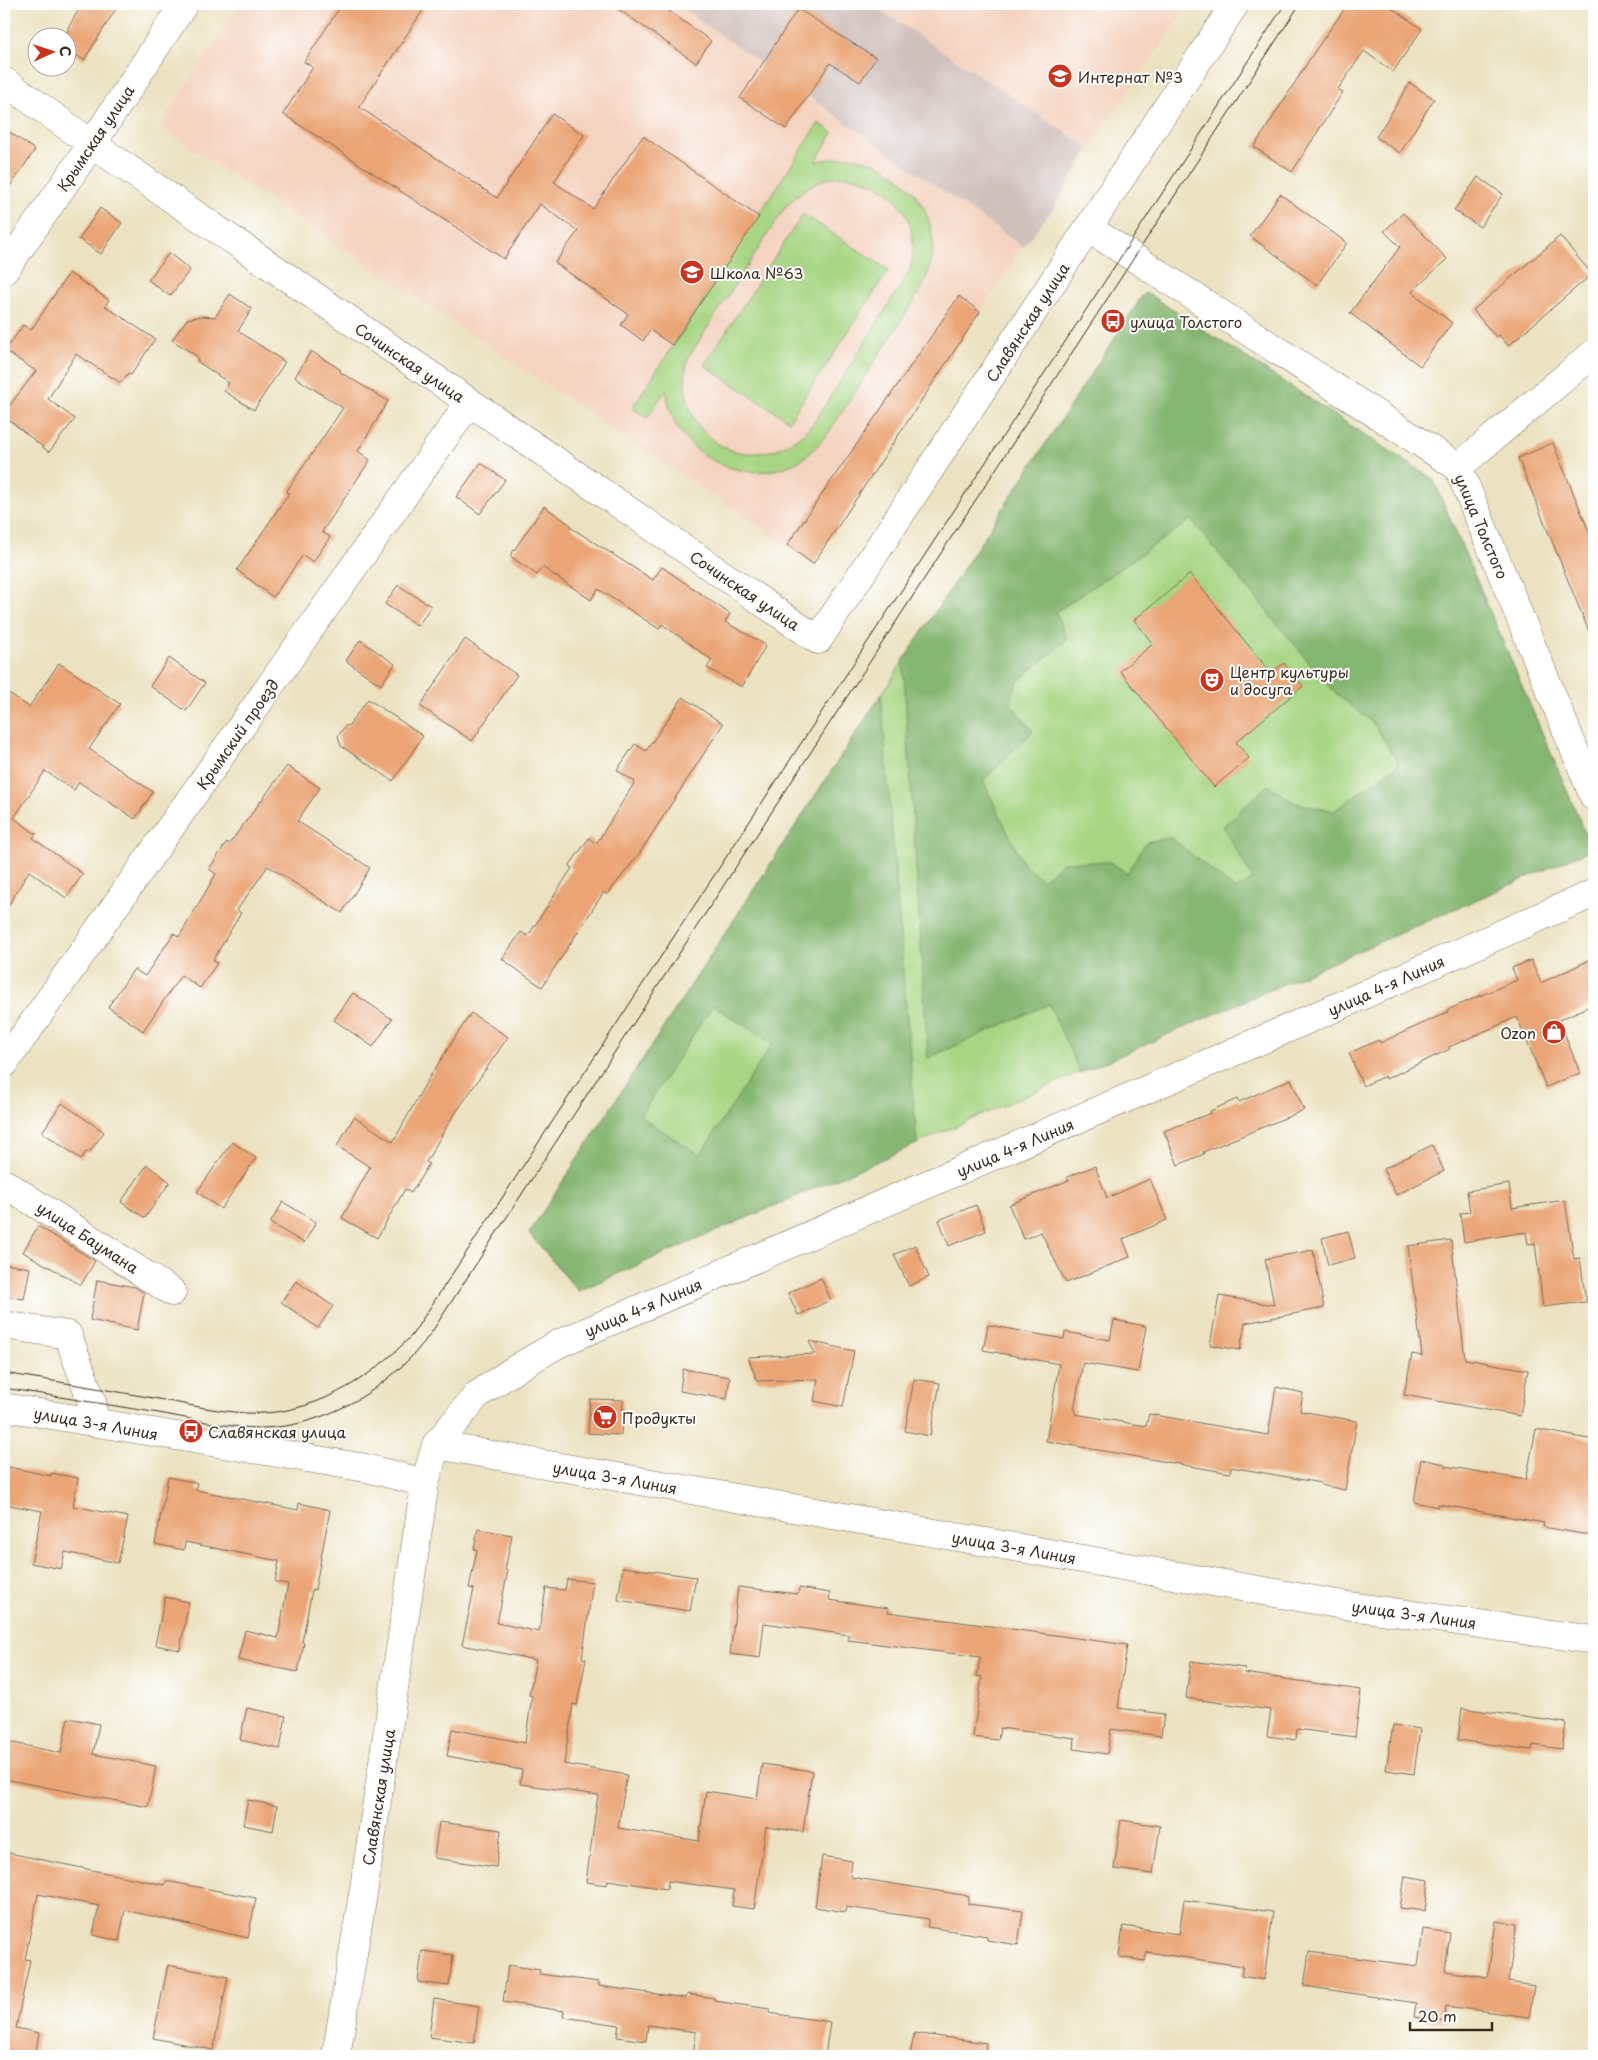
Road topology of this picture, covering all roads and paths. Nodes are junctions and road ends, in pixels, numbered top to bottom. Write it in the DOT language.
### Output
graph roads {
  1 [pos="184,4"];
  2 [pos="1235,4"];
  3 [pos="4,81"];
  4 [pos="92,144"];
  5 [pos="1088,228"];
  6 [pos="4,271"];
  7 [pos="1594,353"];
  8 [pos="469,403"];
  9 [pos="1458,468"];
  10 [pos="818,640"];
  11 [pos="1594,797"];
  12 [pos="1594,893"];
  13 [pos="4,1064"];
  14 [pos="4,1182"];
  15 [pos="172,1292"];
  16 [pos="4,1325"];
  17 [pos="4,1407"];
  18 [pos="94,1423"];
  19 [pos="444,1434"];
  20 [pos="425,1483"];
  21 [pos="1594,1640"];
  22 [pos="336,2056"];
  1 -- 4 [label="street, Крымская улица"];
  2 -- 5 [label="street, Славянская улица"];
  3 -- 4 [label="street, Сочинская улица"];
  4 -- 6 [label="street, Крымская улица"];
  4 -- 8 [label="street, Сочинская улица"];
  5 -- 9 [label="street, улица Толстого"];
  5 -- 10 [label="street, Славянская улица"];
  7 -- 9 [label="street"];
  8 -- 10 [label="street, Сочинская улица"];
  8 -- 13 [label="street, Крымский проезд"];
  9 -- 11 [label="street, улица Толстого"];
  12 -- 19 [label="street, улица 4-я Линия"];
  14 -- 15 [label="street, улица Баумана"];
  16 -- 18 [label="street"];
  17 -- 18 [label="street, улица 3-я Линия"];
  18 -- 20 [label="street, улица 3-я Линия"];
  19 -- 20 [label="street, Славянская улица"];
  19 -- 21 [label="street, улица 3-я Линия"];
  20 -- 22 [label="street, Славянская улица"];
}
